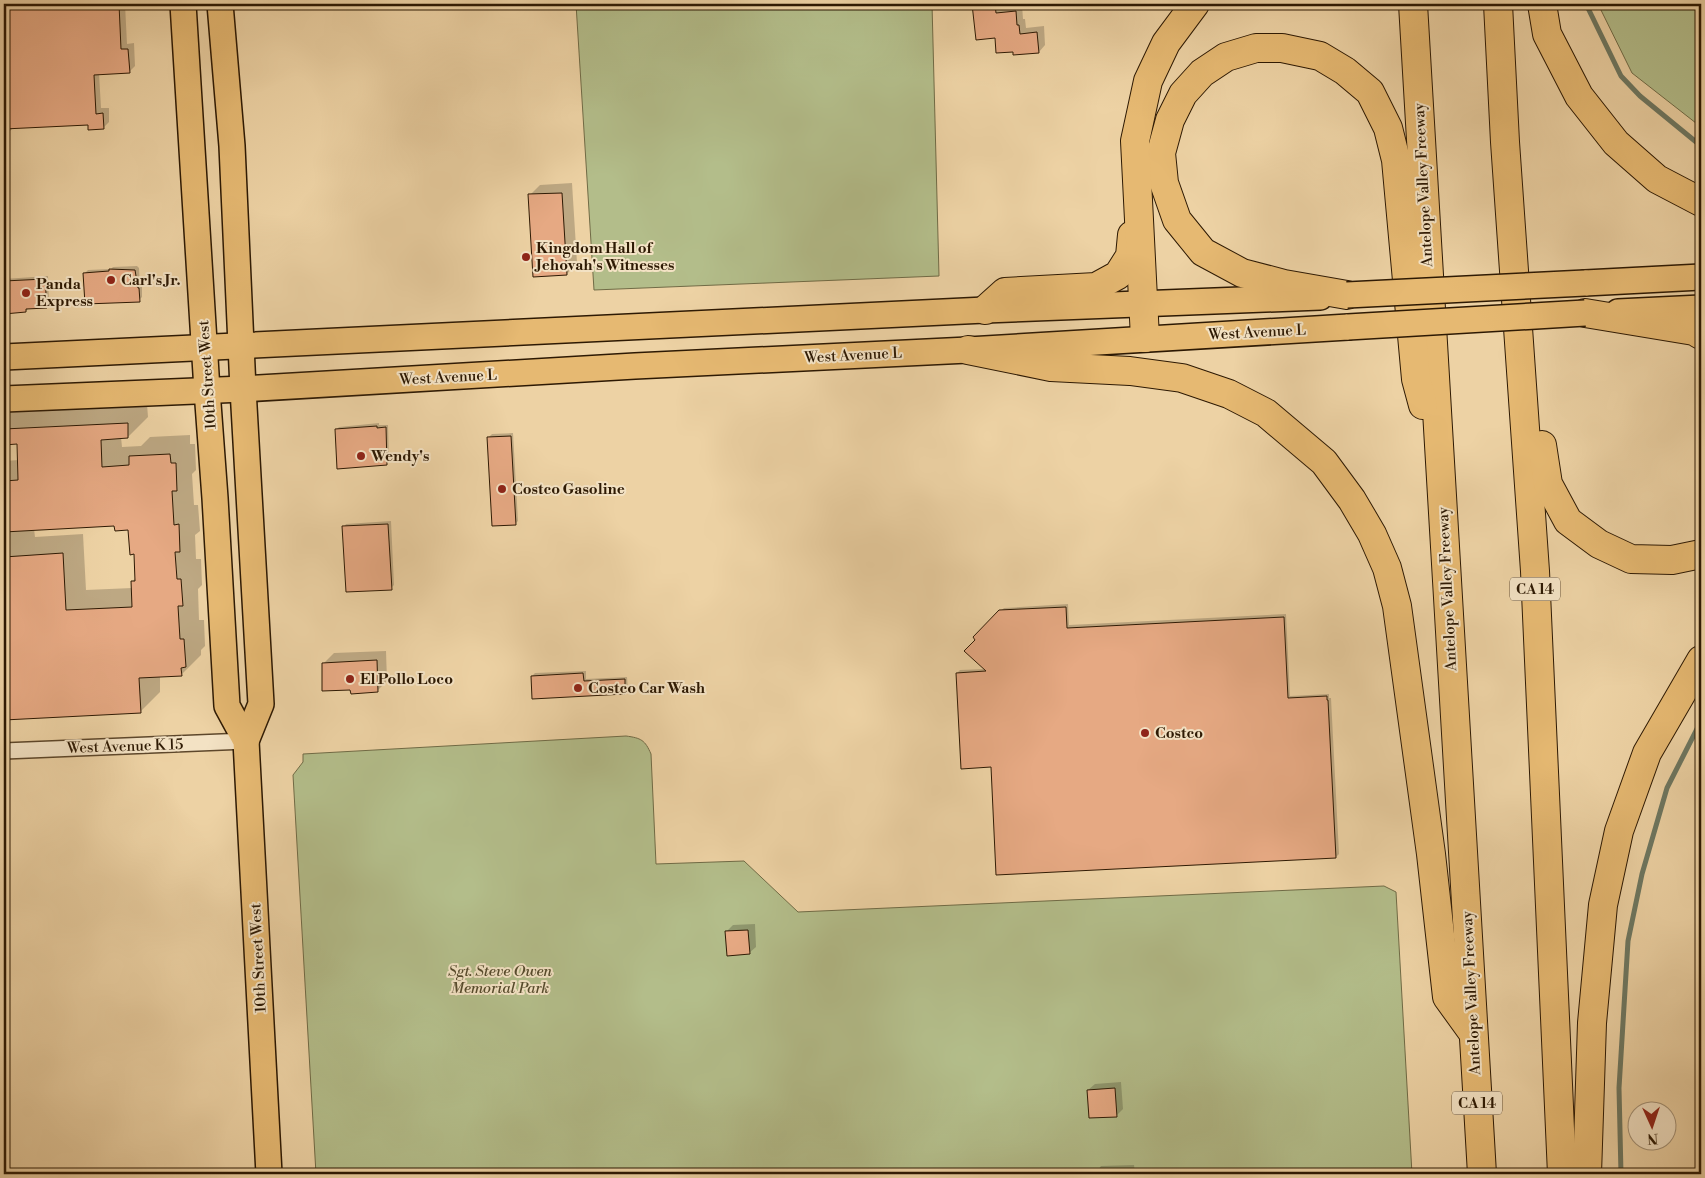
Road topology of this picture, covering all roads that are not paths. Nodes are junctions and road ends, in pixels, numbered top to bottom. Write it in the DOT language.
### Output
graph roads {
  1 [pos="183,4"];
  2 [pos="220,4"];
  3 [pos="1195,4"];
  4 [pos="1412,4"];
  5 [pos="1498,4"];
  6 [pos="1542,4"];
  7 [pos="1505,142"];
  8 [pos="1701,202"];
  9 [pos="1138,206"];
  10 [pos="1701,277"];
  11 [pos="1347,296"];
  12 [pos="1143,305"];
  13 [pos="1701,308"];
  14 [pos="985,310"];
  15 [pos="1585,313"];
  16 [pos="1701,335"];
  17 [pos="1145,338"];
  18 [pos="241,346"];
  19 [pos="204,347"];
  20 [pos="968,350"];
  21 [pos="4,358"];
  22 [pos="242,389"];
  23 [pos="207,390"];
  24 [pos="4,399"];
  25 [pos="1440,474"];
  26 [pos="1701,554"];
  27 [pos="1701,660"];
  28 [pos="246,741"];
  29 [pos="4,751"];
  30 [pos="1473,1033"];
  31 [pos="270,1174"];
  32 [pos="1482,1174"];
  33 [pos="1562,1174"];
  34 [pos="1587,1174"];
  1 -- 19 [label="main road, 10th Street West"];
  2 -- 18 [label="main road, 10th Street West"];
  3 -- 9 [label="highway"];
  4 -- 25 [label="highway, Antelope Valley Freeway / CA 14"];
  5 -- 7 [label="highway, CA 14"];
  6 -- 8 [label="highway"];
  7 -- 26 [label="highway"];
  7 -- 33 [label="highway, CA 14"];
  9 -- 12 [label="highway"];
  9 -- 14 [label="highway"];
  10 -- 11 [label="main road, bridge"];
  11 -- 12 [label="main road"];
  11 -- 25 [label="highway"];
  12 -- 14 [label="main road"];
  12 -- 17 [label="highway"];
  13 -- 15 [label="main road, West Avenue L"];
  14 -- 18 [label="main road"];
  15 -- 16 [label="highway"];
  15 -- 17 [label="main road, West Avenue L, bridge"];
  17 -- 20 [label="main road, West Avenue L"];
  18 -- 19 [label="main road"];
  18 -- 22 [label="main road, 10th Street West"];
  19 -- 21 [label="main road"];
  19 -- 23 [label="main road, 10th Street West"];
  20 -- 22 [label="main road, West Avenue L"];
  20 -- 30 [label="highway"];
  22 -- 23 [label="main road, West Avenue L"];
  22 -- 28 [label="main road, 10th Street West"];
  23 -- 24 [label="main road, West Avenue L"];
  23 -- 28 [label="main road, 10th Street West"];
  25 -- 30 [label="highway, Antelope Valley Freeway / CA 14"];
  27 -- 34 [label="highway"];
  28 -- 29 [label="street, West Avenue K 15"];
  28 -- 31 [label="main road, 10th Street West"];
  30 -- 32 [label="highway, Antelope Valley Freeway / CA 14"];
}
